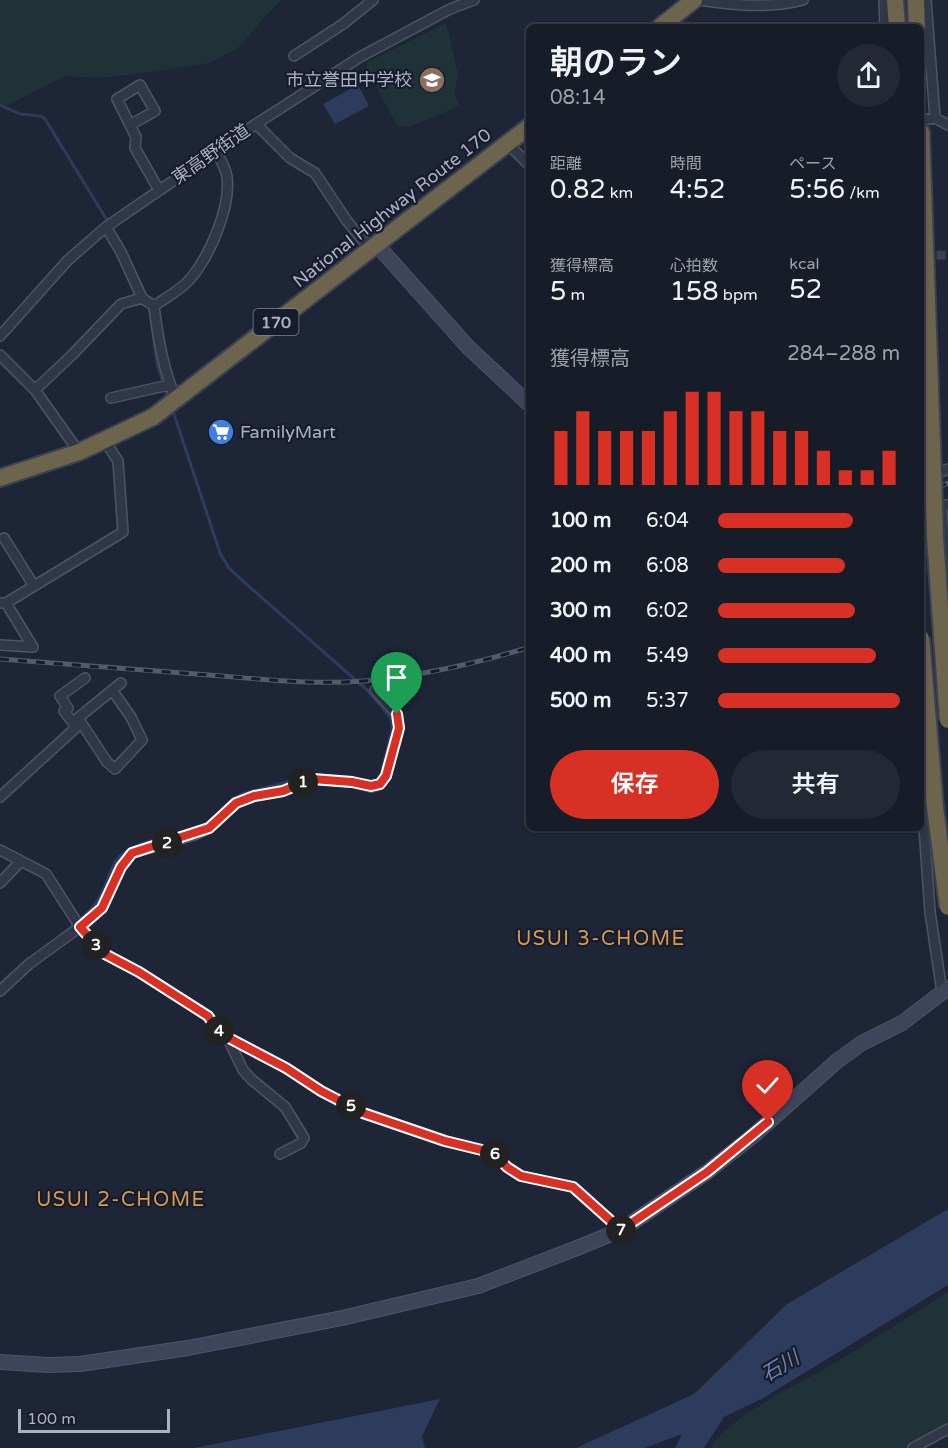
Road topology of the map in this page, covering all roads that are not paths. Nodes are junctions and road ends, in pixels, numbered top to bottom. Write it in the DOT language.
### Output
graph roads {
  1 [pos="373,0"];
  2 [pos="474,0"];
  3 [pos="697,0"];
  4 [pos="803,0"];
  5 [pos="884,0"];
  6 [pos="895,0"];
  7 [pos="915,0"];
  8 [pos="926,0"];
  9 [pos="452,4"];
  10 [pos="664,24"];
  11 [pos="885,24"];
  12 [pos="897,24"];
  13 [pos="917,24"];
  14 [pos="294,56"];
  15 [pos="935,118"];
  16 [pos="924,120"];
  17 [pos="256,124"];
  18 [pos="130,125"];
  19 [pos="948,125"];
  20 [pos="526,129"];
  21 [pos="507,143"];
  22 [pos="216,151"];
  23 [pos="526,162"];
  24 [pos="159,190"];
  25 [pos="924,220"];
  26 [pos="109,225"];
  27 [pos="373,246"];
  28 [pos="142,298"];
  29 [pos="154,306"];
  30 [pos="0,336"];
  31 [pos="0,355"];
  32 [pos="35,390"];
  33 [pos="173,392"];
  34 [pos="111,398"];
  35 [pos="526,401"];
  36 [pos="105,441"];
  37 [pos="79,452"];
  38 [pos="934,474"];
  39 [pos="0,478"];
  40 [pos="945,505"];
  41 [pos="924,509"];
  42 [pos="4,538"];
  43 [pos="946,557"];
  44 [pos="34,586"];
  45 [pos="3,603"];
  46 [pos="948,604"];
  47 [pos="0,645"];
  48 [pos="924,674"];
  49 [pos="85,678"];
  50 [pos="121,683"];
  51 [pos="112,690"];
  52 [pos="375,690"];
  53 [pos="948,720"];
  54 [pos="79,725"];
  55 [pos="0,796"];
  56 [pos="924,796"];
  57 [pos="948,809"];
  58 [pos="924,831"];
  59 [pos="0,850"];
  60 [pos="21,861"];
  61 [pos="0,883"];
  62 [pos="948,907"];
  63 [pos="80,927"];
  64 [pos="945,990"];
  65 [pos="0,991"];
  66 [pos="227,1037"];
  67 [pos="280,1154"];
  68 [pos="621,1230"];
  69 [pos="0,1362"];
  70 [pos="948,1429"];
  71 [pos="913,1448"];
  1 -- 14 [label="street"];
  2 -- 9 [label="street, 東高野街道"];
  3 -- 4 [label="street"];
  3 -- 10 [label="highway"];
  5 -- 11 [label="street"];
  6 -- 12 [label="highway"];
  7 -- 13 [label="highway"];
  8 -- 15 [label="street"];
  9 -- 17 [label="street, 東高野街道"];
  15 -- 16 [label="street"];
  15 -- 19 [label="street"];
  17 -- 22 [label="street, 東高野街道"];
  17 -- 27 [label="street"];
  18 -- 18 [label="street"];
  18 -- 24 [label="street"];
  20 -- 21 [label="highway, National Highway Route 170 / 170"];
  21 -- 23 [label="street"];
  21 -- 27 [label="highway, National Highway Route 170 / 170"];
  22 -- 24 [label="street, 東高野街道"];
  22 -- 29 [label="street"];
  24 -- 26 [label="street, 東高野街道"];
  25 -- 38 [label="highway"];
  26 -- 28 [label="street"];
  26 -- 30 [label="street, 東高野街道"];
  27 -- 33 [label="highway, National Highway Route 170 / 170"];
  27 -- 35 [label="street"];
  28 -- 29 [label="street"];
  28 -- 32 [label="street"];
  29 -- 33 [label="street"];
  31 -- 32 [label="street"];
  32 -- 37 [label="street"];
  33 -- 34 [label="street"];
  33 -- 36 [label="highway, National Highway Route 170 / 170"];
  36 -- 37 [label="highway, National Highway Route 170 / 170"];
  36 -- 44 [label="street"];
  37 -- 39 [label="highway, National Highway Route 170 / 170"];
  38 -- 53 [label="highway, bridge"];
  40 -- 41 [label="street"];
  40 -- 43 [label="street"];
  42 -- 44 [label="street"];
  43 -- 46 [label="street"];
  44 -- 45 [label="street"];
  45 -- 47 [label="street"];
  48 -- 62 [label="highway, bridge"];
  49 -- 54 [label="street"];
  50 -- 51 [label="street"];
  51 -- 54 [label="street"];
  51 -- 54 [label="street"];
  52 -- 63 [label="street"];
  54 -- 55 [label="street"];
  56 -- 57 [label="street"];
  58 -- 64 [label="street"];
  59 -- 60 [label="street"];
  60 -- 61 [label="street"];
  60 -- 63 [label="street"];
  63 -- 65 [label="street"];
  63 -- 66 [label="street"];
  64 -- 68 [label="street"];
  66 -- 67 [label="street"];
  66 -- 68 [label="street"];
  68 -- 69 [label="street"];
  70 -- 71 [label="street"];
}
